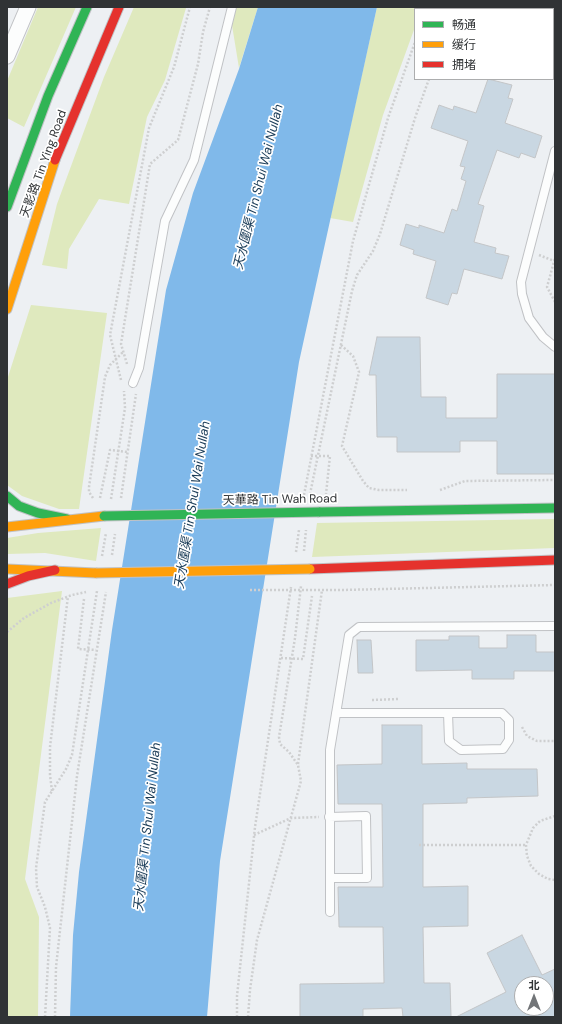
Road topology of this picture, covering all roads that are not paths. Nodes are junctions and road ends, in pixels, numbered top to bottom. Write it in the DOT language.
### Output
graph roads {
  1 [pos="28,7"];
  2 [pos="86,7"];
  3 [pos="119,7"];
  4 [pos="232,7"];
  5 [pos="7,56"];
  6 [pos="555,151"];
  7 [pos="7,207"];
  8 [pos="7,309"];
  9 [pos="555,347"];
  10 [pos="133,382"];
  11 [pos="7,496"];
  12 [pos="555,508"];
  13 [pos="67,519"];
  14 [pos="7,527"];
  15 [pos="555,560"];
  16 [pos="7,569"];
  17 [pos="56,570"];
  18 [pos="7,584"];
  19 [pos="555,626"];
  20 [pos="336,713"];
  21 [pos="448,713"];
  22 [pos="329,817"];
  23 [pos="330,878"];
  24 [pos="330,912"];
  1 -- 5 [label="street"];
  2 -- 7 [label="main road, 天影路 Tin Ying Road"];
  3 -- 8 [label="main road, 天影路 Tin Ying Road"];
  4 -- 10 [label="lane"];
  6 -- 9 [label="lane"];
  11 -- 13 [label="main road"];
  12 -- 13 [label="main road, 天華路 Tin Wah Road, bridge"];
  13 -- 14 [label="main road, 天華路 Tin Wah Road"];
  15 -- 17 [label="main road, bridge"];
  16 -- 17 [label="main road"];
  17 -- 18 [label="main road"];
  19 -- 20 [label="lane"];
  20 -- 21 [label="lane"];
  20 -- 22 [label="lane"];
  21 -- 21 [label="lane"];
  22 -- 23 [label="lane"];
  22 -- 23 [label="lane"];
  23 -- 24 [label="lane"];
}
